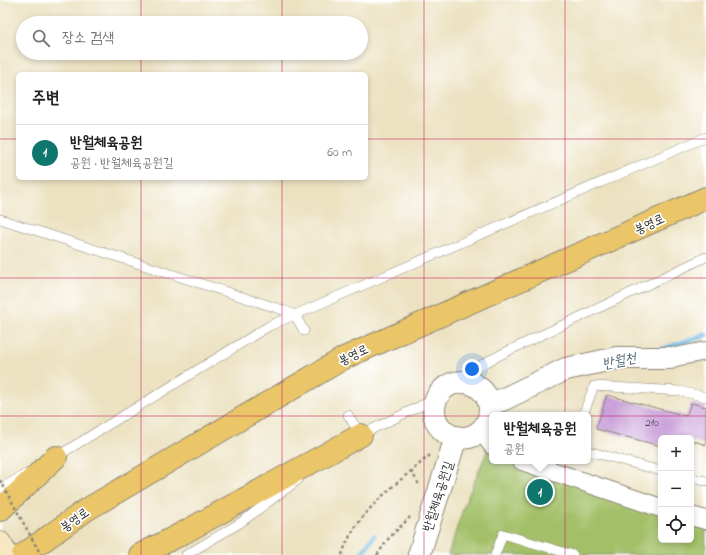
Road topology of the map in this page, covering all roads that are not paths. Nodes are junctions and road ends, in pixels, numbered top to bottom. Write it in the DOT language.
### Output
graph roads {
  1 [pos="706,137"];
  2 [pos="706,198"];
  3 [pos="0,219"];
  4 [pos="706,256"];
  5 [pos="295,315"];
  6 [pos="304,331"];
  7 [pos="706,351"];
  8 [pos="670,358"];
  9 [pos="462,382"];
  10 [pos="706,397"];
  11 [pos="437,398"];
  12 [pos="489,403"];
  13 [pos="584,412"];
  14 [pos="348,415"];
  15 [pos="361,435"];
  16 [pos="456,437"];
  17 [pos="486,438"];
  18 [pos="591,452"];
  19 [pos="56,456"];
  20 [pos="531,464"];
  21 [pos="658,470"];
  22 [pos="694,479"];
  23 [pos="706,481"];
  24 [pos="0,489"];
  25 [pos="658,507"];
  26 [pos="0,510"];
  27 [pos="694,517"];
  28 [pos="706,520"];
  29 [pos="0,543"];
  30 [pos="7,555"];
  31 [pos="23,555"];
  32 [pos="140,555"];
  33 [pos="186,555"];
  34 [pos="418,555"];
  35 [pos="495,555"];
  36 [pos="573,555"];
  1 -- 5 [label="lane"];
  2 -- 31 [label="highway, 봉영로"];
  3 -- 5 [label="lane"];
  4 -- 9 [label="lane"];
  5 -- 6 [label="lane"];
  5 -- 19 [label="lane"];
  7 -- 8 [label="street"];
  8 -- 12 [label="street"];
  9 -- 11 [label="street"];
  9 -- 12 [label="street"];
  10 -- 13 [label="lane"];
  11 -- 15 [label="lane"];
  11 -- 16 [label="street"];
  12 -- 17 [label="street"];
  14 -- 15 [label="lane"];
  15 -- 32 [label="highway"];
  15 -- 33 [label="lane"];
  16 -- 17 [label="street"];
  16 -- 34 [label="street, 반월체육공원길"];
  18 -- 21 [label="lane"];
  19 -- 24 [label="lane"];
  19 -- 26 [label="highway"];
  20 -- 25 [label="street"];
  22 -- 23 [label="lane"];
  27 -- 28 [label="street"];
  29 -- 30 [label="main road"];
  35 -- 36 [label="lane"];
}
